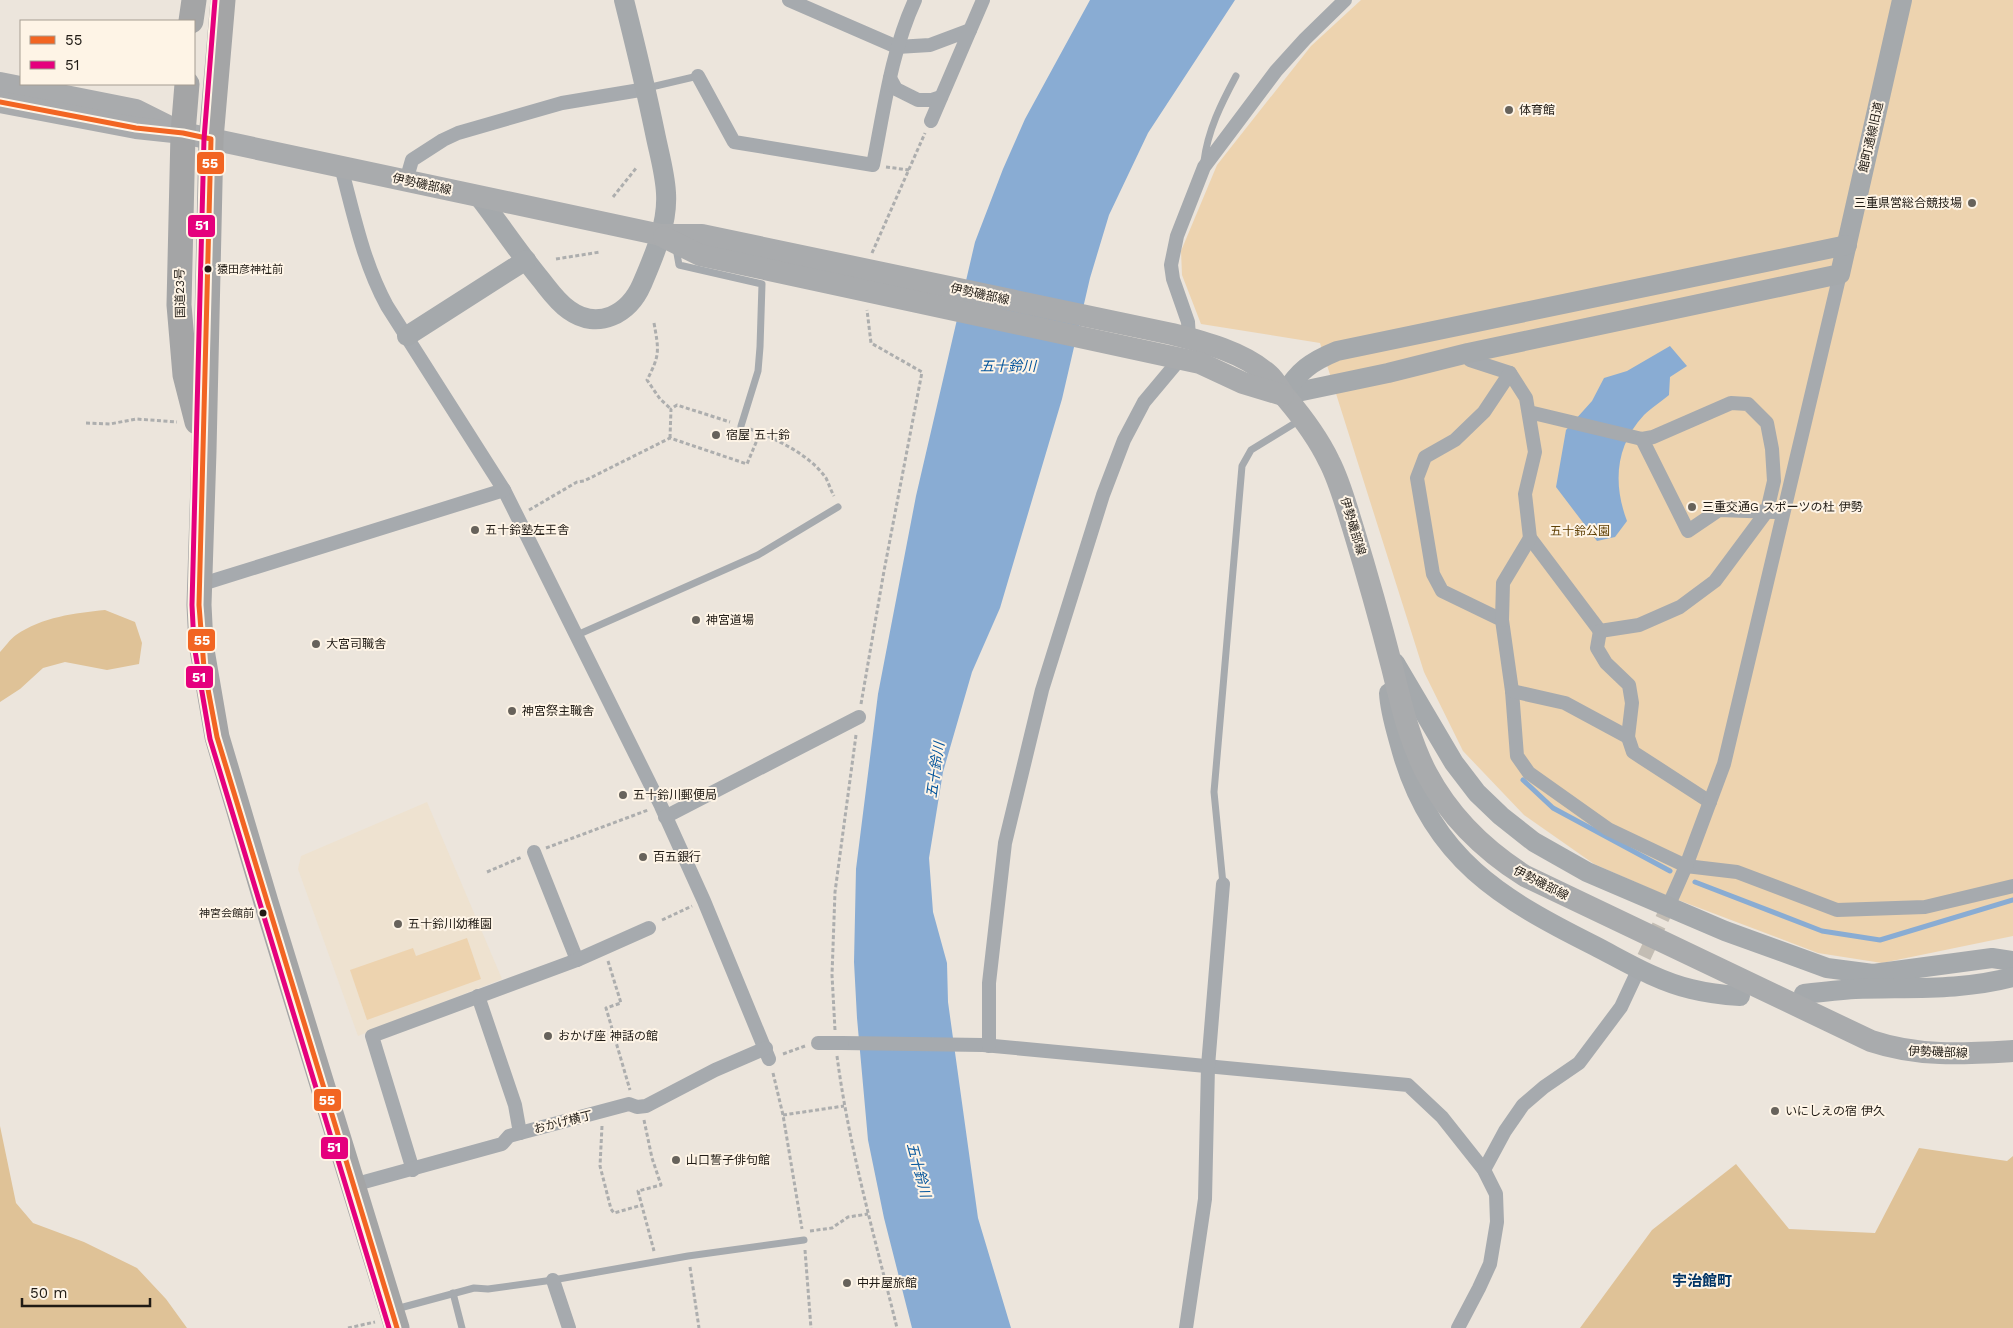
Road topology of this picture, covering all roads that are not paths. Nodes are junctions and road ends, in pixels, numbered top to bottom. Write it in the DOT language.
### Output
graph roads {
  1 [pos="194,0"];
  2 [pos="223,0"];
  3 [pos="624,0"];
  4 [pos="789,0"];
  5 [pos="914,0"];
  6 [pos="983,0"];
  7 [pos="1346,0"];
  8 [pos="1902,0"];
  9 [pos="191,20"];
  10 [pos="970,30"];
  11 [pos="897,47"];
  12 [pos="698,76"];
  13 [pos="1236,76"];
  14 [pos="890,78"];
  15 [pos="0,83"];
  16 [pos="186,85"];
  17 [pos="646,89"];
  18 [pos="941,97"];
  19 [pos="0,102"];
  20 [pos="931,121"];
  21 [pos="183,133"];
  22 [pos="211,139"];
  23 [pos="1204,166"];
  24 [pos="341,167"];
  25 [pos="406,181"];
  26 [pos="479,197"];
  27 [pos="668,239"];
  28 [pos="1847,245"];
  29 [pos="526,260"];
  30 [pos="1840,274"];
  31 [pos="407,336"];
  32 [pos="1176,346"];
  33 [pos="1468,353"];
  34 [pos="1510,373"];
  35 [pos="1283,394"];
  36 [pos="1529,412"];
  37 [pos="1303,418"];
  38 [pos="741,426"];
  39 [pos="1642,439"];
  40 [pos="204,452"];
  41 [pos="504,490"];
  42 [pos="838,507"];
  43 [pos="1767,511"];
  44 [pos="1785,512"];
  45 [pos="1530,538"];
  46 [pos="199,585"];
  47 [pos="1502,620"];
  48 [pos="1600,631"];
  49 [pos="577,635"];
  50 [pos="1387,649"];
  51 [pos="1512,691"];
  52 [pos="859,717"];
  53 [pos="1628,737"];
  54 [pos="1710,802"];
  55 [pos="663,812"];
  56 [pos="534,852"];
  57 [pos="1686,866"];
  58 [pos="1223,884"];
  59 [pos="2013,886"];
  60 [pos="1671,900"];
  61 [pos="649,928"];
  62 [pos="576,960"];
  63 [pos="2013,961"];
  64 [pos="2013,976"];
  65 [pos="1635,977"];
  66 [pos="1804,994"];
  67 [pos="478,996"];
  68 [pos="1740,996"];
  69 [pos="818,1043"];
  70 [pos="986,1046"];
  71 [pos="2013,1050"];
  72 [pos="1208,1066"];
  73 [pos="520,1133"];
  74 [pos="412,1170"];
  75 [pos="1484,1170"];
  76 [pos="353,1185"];
  77 [pos="804,1240"];
  78 [pos="553,1280"];
  79 [pos="453,1293"];
  80 [pos="394,1319"];
  81 [pos="462,1328"];
  82 [pos="569,1328"];
  83 [pos="1186,1328"];
  84 [pos="1458,1328"];
  1 -- 9 [label="highway"];
  2 -- 22 [label="highway, 国道23号"];
  3 -- 17 [label="street"];
  4 -- 11 [label="street"];
  5 -- 11 [label="street"];
  6 -- 10 [label="street"];
  7 -- 23 [label="street"];
  8 -- 28 [label="street, 館町通線旧道"];
  10 -- 11 [label="street"];
  10 -- 18 [label="street"];
  11 -- 14 [label="street"];
  12 -- 14 [label="street"];
  12 -- 17 [label="lane"];
  13 -- 23 [label="lane"];
  14 -- 18 [label="street"];
  15 -- 21 [label="main road, 伊勢磯部線"];
  16 -- 21 [label="highway, 国道23号"];
  17 -- 25 [label="street"];
  17 -- 27 [label="street"];
  18 -- 20 [label="street"];
  19 -- 21 [label="main road, 伊勢磯部線"];
  21 -- 22 [label="main road, 伊勢磯部線"];
  21 -- 40 [label="highway, 国道23号"];
  22 -- 24 [label="main road, 伊勢磯部線"];
  22 -- 40 [label="highway, 国道23号"];
  23 -- 32 [label="street"];
  24 -- 25 [label="main road, 伊勢磯部線"];
  24 -- 31 [label="street"];
  25 -- 26 [label="main road, 伊勢磯部線"];
  26 -- 27 [label="main road, 伊勢磯部線"];
  26 -- 29 [label="street"];
  27 -- 29 [label="street"];
  27 -- 32 [label="main road, 伊勢磯部線"];
  27 -- 38 [label="lane"];
  28 -- 30 [label="street, 館町通線旧道"];
  28 -- 35 [label="street"];
  29 -- 31 [label="street"];
  30 -- 33 [label="street"];
  30 -- 44 [label="street"];
  31 -- 41 [label="street"];
  32 -- 35 [label="main road, 伊勢磯部線"];
  32 -- 70 [label="street"];
  33 -- 34 [label="street"];
  33 -- 35 [label="street"];
  34 -- 36 [label="street"];
  34 -- 47 [label="street"];
  35 -- 37 [label="main road, 伊勢磯部線"];
  36 -- 39 [label="street"];
  36 -- 45 [label="street"];
  37 -- 50 [label="main road, 伊勢磯部線"];
  37 -- 58 [label="lane"];
  39 -- 43 [label="street"];
  39 -- 43 [label="street"];
  40 -- 46 [label="highway, 国道23号"];
  41 -- 46 [label="street"];
  41 -- 49 [label="street"];
  42 -- 49 [label="lane"];
  43 -- 44 [label="street"];
  43 -- 48 [label="street"];
  44 -- 54 [label="street"];
  45 -- 47 [label="street"];
  45 -- 48 [label="street"];
  46 -- 76 [label="highway, 国道23号"];
  47 -- 51 [label="street"];
  48 -- 53 [label="street"];
  49 -- 55 [label="street"];
  50 -- 63 [label="street"];
  50 -- 68 [label="street"];
  50 -- 71 [label="main road, 伊勢磯部線"];
  51 -- 53 [label="street"];
  51 -- 57 [label="street"];
  52 -- 55 [label="street"];
  53 -- 54 [label="street"];
  54 -- 57 [label="street"];
  55 -- 73 [label="street, おかげ横丁"];
  56 -- 62 [label="street"];
  57 -- 59 [label="street"];
  57 -- 60 [label="street"];
  58 -- 72 [label="street"];
  61 -- 62 [label="street"];
  62 -- 67 [label="street"];
  64 -- 66 [label="street"];
  65 -- 75 [label="street"];
  67 -- 73 [label="street"];
  67 -- 74 [label="street"];
  69 -- 70 [label="street, bridge"];
  70 -- 72 [label="street"];
  72 -- 75 [label="street"];
  72 -- 83 [label="street"];
  73 -- 74 [label="street, おかげ横丁"];
  74 -- 76 [label="street, おかげ横丁"];
  75 -- 84 [label="street"];
  76 -- 80 [label="highway, 国道23号"];
  77 -- 78 [label="lane"];
  78 -- 79 [label="lane"];
  78 -- 82 [label="street"];
  79 -- 80 [label="lane"];
  79 -- 81 [label="lane"];
}
